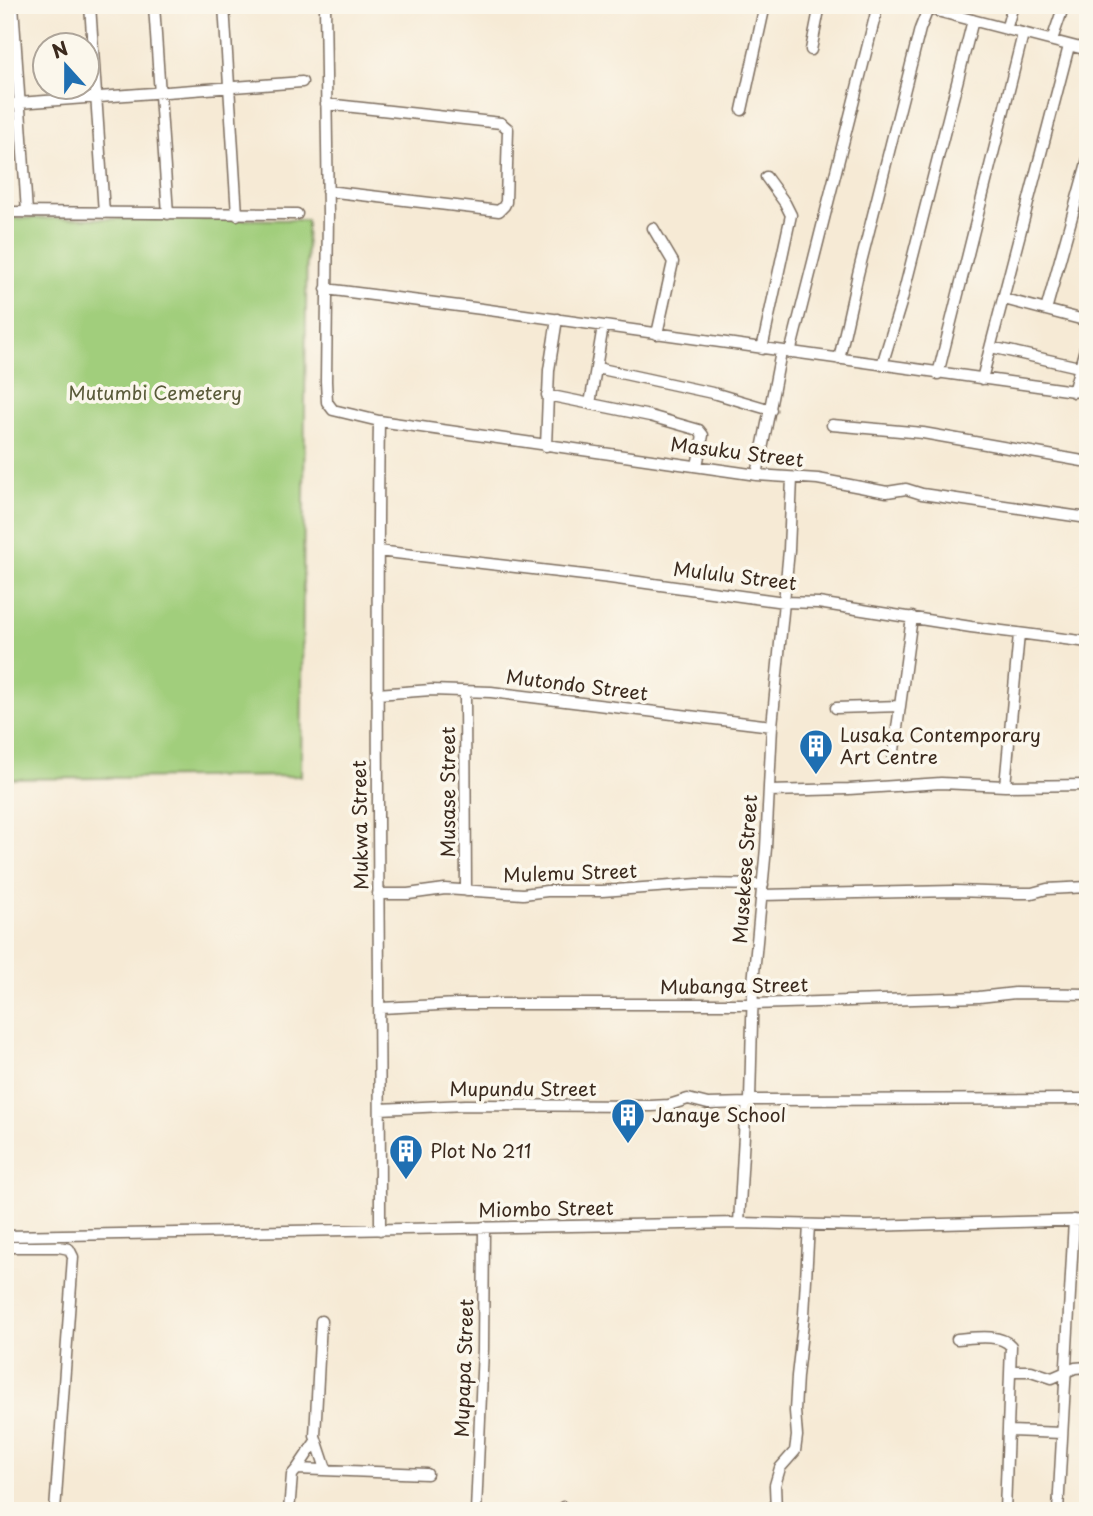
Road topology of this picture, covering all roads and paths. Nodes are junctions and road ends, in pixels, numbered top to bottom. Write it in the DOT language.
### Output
graph roads {
  1 [pos="13,5"];
  2 [pos="90,5"];
  3 [pos="155,5"];
  4 [pos="224,5"];
  5 [pos="325,5"];
  6 [pos="765,5"];
  7 [pos="820,5"];
  8 [pos="878,5"];
  9 [pos="916,5"];
  10 [pos="1013,5"];
  11 [pos="1064,5"];
  12 [pos="928,9"];
  13 [pos="959,10"];
  14 [pos="973,20"];
  15 [pos="1006,30"];
  16 [pos="92,32"];
  17 [pos="1023,34"];
  18 [pos="1052,40"];
  19 [pos="1069,46"];
  20 [pos="811,50"];
  21 [pos="1088,50"];
  22 [pos="302,82"];
  23 [pos="229,87"];
  24 [pos="160,92"];
  25 [pos="102,97"];
  26 [pos="32,102"];
  27 [pos="96,102"];
  28 [pos="19,103"];
  29 [pos="5,104"];
  30 [pos="326,104"];
  31 [pos="742,110"];
  32 [pos="1088,159"];
  33 [pos="766,177"];
  34 [pos="327,191"];
  35 [pos="5,212"];
  36 [pos="27,212"];
  37 [pos="104,213"];
  38 [pos="168,214"];
  39 [pos="296,214"];
  40 [pos="237,215"];
  41 [pos="653,228"];
  42 [pos="326,289"];
  43 [pos="1004,299"];
  44 [pos="1046,310"];
  45 [pos="557,319"];
  46 [pos="1088,321"];
  47 [pos="603,326"];
  48 [pos="657,334"];
  49 [pos="1088,338"];
  50 [pos="991,347"];
  51 [pos="762,349"];
  52 [pos="785,352"];
  53 [pos="839,359"];
  54 [pos="882,365"];
  55 [pos="1079,367"];
  56 [pos="597,368"];
  57 [pos="938,374"];
  58 [pos="982,379"];
  59 [pos="1073,392"];
  60 [pos="1088,393"];
  61 [pos="547,394"];
  62 [pos="590,404"];
  63 [pos="771,410"];
  64 [pos="379,421"];
  65 [pos="832,425"];
  66 [pos="546,446"];
  67 [pos="1088,462"];
  68 [pos="697,466"];
  69 [pos="757,475"];
  70 [pos="793,478"];
  71 [pos="1088,518"];
  72 [pos="377,551"];
  73 [pos="784,602"];
  74 [pos="912,617"];
  75 [pos="1019,634"];
  76 [pos="1088,642"];
  77 [pos="465,693"];
  78 [pos="377,694"];
  79 [pos="900,706"];
  80 [pos="836,708"];
  81 [pos="772,726"];
  82 [pos="893,758"];
  83 [pos="1088,785"];
  84 [pos="1005,786"];
  85 [pos="769,791"];
  86 [pos="1088,887"];
  87 [pos="763,890"];
  88 [pos="466,891"];
  89 [pos="378,894"];
  90 [pos="1088,994"];
  91 [pos="753,1004"];
  92 [pos="381,1008"];
  93 [pos="1088,1099"];
  94 [pos="749,1101"];
  95 [pos="380,1109"];
  96 [pos="1074,1220"];
  97 [pos="1088,1220"];
  98 [pos="739,1223"];
  99 [pos="809,1225"];
  100 [pos="484,1227"];
  101 [pos="380,1230"];
  102 [pos="5,1236"];
  103 [pos="5,1247"];
  104 [pos="321,1321"];
  105 [pos="957,1339"];
  106 [pos="1088,1367"];
  107 [pos="1012,1371"];
  108 [pos="1066,1371"];
  109 [pos="1010,1430"];
  110 [pos="1062,1433"];
  111 [pos="316,1441"];
  112 [pos="297,1469"];
  113 [pos="326,1469"];
  114 [pos="427,1474"];
  115 [pos="55,1511"];
  116 [pos="289,1511"];
  117 [pos="476,1511"];
  118 [pos="776,1511"];
  119 [pos="1005,1511"];
  120 [pos="1058,1511"];
  1 -- 28 [label="street"];
  2 -- 16 [label="street"];
  3 -- 24 [label="street"];
  4 -- 23 [label="street"];
  5 -- 30 [label="street, Masuku Street"];
  6 -- 31 [label="street"];
  7 -- 20 [label="street"];
  8 -- 52 [label="street"];
  9 -- 12 [label="street"];
  10 -- 15 [label="street"];
  11 -- 18 [label="street"];
  12 -- 13 [label="street"];
  12 -- 53 [label="street"];
  13 -- 14 [label="street"];
  14 -- 15 [label="street"];
  14 -- 54 [label="street"];
  15 -- 17 [label="street"];
  17 -- 18 [label="street"];
  17 -- 57 [label="street"];
  18 -- 19 [label="street"];
  19 -- 21 [label="street"];
  19 -- 43 [label="street"];
  22 -- 23 [label="street"];
  23 -- 24 [label="street"];
  23 -- 40 [label="street"];
  24 -- 25 [label="street"];
  24 -- 38 [label="street"];
  26 -- 28 [label="street"];
  27 -- 37 [label="street"];
  28 -- 29 [label="street"];
  28 -- 36 [label="street"];
  30 -- 34 [label="street, Masuku Street"];
  30 -- 34 [label="street"];
  32 -- 44 [label="street"];
  33 -- 51 [label="street"];
  34 -- 42 [label="street, Masuku Street"];
  35 -- 36 [label="street"];
  36 -- 37 [label="street"];
  37 -- 38 [label="street"];
  38 -- 40 [label="street"];
  39 -- 40 [label="street"];
  41 -- 48 [label="street"];
  42 -- 45 [label="street"];
  42 -- 64 [label="street, Masuku Street"];
  43 -- 44 [label="street"];
  43 -- 50 [label="street"];
  44 -- 46 [label="street"];
  45 -- 47 [label="street"];
  45 -- 61 [label="street"];
  47 -- 48 [label="street"];
  47 -- 56 [label="street"];
  48 -- 51 [label="street"];
  49 -- 55 [label="street"];
  50 -- 55 [label="street"];
  50 -- 58 [label="street"];
  51 -- 52 [label="street"];
  52 -- 53 [label="street"];
  52 -- 63 [label="street"];
  53 -- 54 [label="street"];
  54 -- 57 [label="street"];
  55 -- 59 [label="street"];
  56 -- 62 [label="street"];
  56 -- 63 [label="street"];
  57 -- 58 [label="street"];
  58 -- 59 [label="street"];
  59 -- 60 [label="street"];
  61 -- 62 [label="street"];
  61 -- 66 [label="street"];
  62 -- 68 [label="street"];
  63 -- 69 [label="street"];
  64 -- 66 [label="street, Masuku Street"];
  64 -- 72 [label="street, Mukwa Street"];
  65 -- 67 [label="street"];
  66 -- 68 [label="street, Masuku Street"];
  68 -- 69 [label="street, Masuku Street"];
  69 -- 70 [label="street, Masuku Street"];
  70 -- 71 [label="street, Masuku Street"];
  70 -- 73 [label="street, Musekese Street"];
  72 -- 73 [label="street, Mululu Street"];
  72 -- 78 [label="street, Mukwa Street"];
  73 -- 74 [label="street, Mululu Street"];
  73 -- 81 [label="street, Musekese Street"];
  74 -- 75 [label="street, Mululu Street"];
  74 -- 79 [label="street"];
  75 -- 76 [label="street, Mululu Street"];
  75 -- 84 [label="street"];
  77 -- 78 [label="street, Mutondo Street"];
  77 -- 81 [label="street, Mutondo Street"];
  77 -- 88 [label="street, Musase Street"];
  78 -- 89 [label="street, Mukwa Street"];
  79 -- 80 [label="street"];
  79 -- 82 [label="street"];
  81 -- 85 [label="street, Musekese Street"];
  83 -- 84 [label="street"];
  84 -- 85 [label="street"];
  85 -- 87 [label="street, Musekese Street"];
  86 -- 87 [label="street, Mulemu Street"];
  87 -- 88 [label="street, Mulemu Street"];
  87 -- 91 [label="street, Musekese Street"];
  88 -- 89 [label="street, Mulemu Street"];
  89 -- 92 [label="street, Mukwa Street"];
  90 -- 91 [label="street, Mubanga Street"];
  91 -- 92 [label="street, Mubanga Street"];
  91 -- 94 [label="street, Musekese Street"];
  92 -- 95 [label="street, Mukwa Street"];
  93 -- 94 [label="street, Mupundu Street"];
  94 -- 95 [label="street, Mupundu Street"];
  94 -- 98 [label="street, Musekese Street"];
  95 -- 101 [label="street, Mukwa Street"];
  96 -- 97 [label="street, Miombo Street"];
  96 -- 99 [label="street, Miombo Street"];
  96 -- 108 [label="street"];
  98 -- 99 [label="street, Miombo Street"];
  98 -- 100 [label="street, Miombo Street"];
  99 -- 118 [label="street"];
  100 -- 101 [label="street, Miombo Street"];
  100 -- 117 [label="street, Mupapa Street"];
  101 -- 102 [label="street, Miombo Street"];
  103 -- 115 [label="street"];
  104 -- 111 [label="street"];
  105 -- 107 [label="street"];
  106 -- 108 [label="street"];
  107 -- 108 [label="street"];
  107 -- 109 [label="street"];
  108 -- 110 [label="street"];
  109 -- 110 [label="street"];
  109 -- 119 [label="street"];
  110 -- 120 [label="street"];
  111 -- 112 [label="street"];
  111 -- 113 [label="street"];
  112 -- 113 [label="street"];
  112 -- 116 [label="street"];
  113 -- 114 [label="street"];
}
